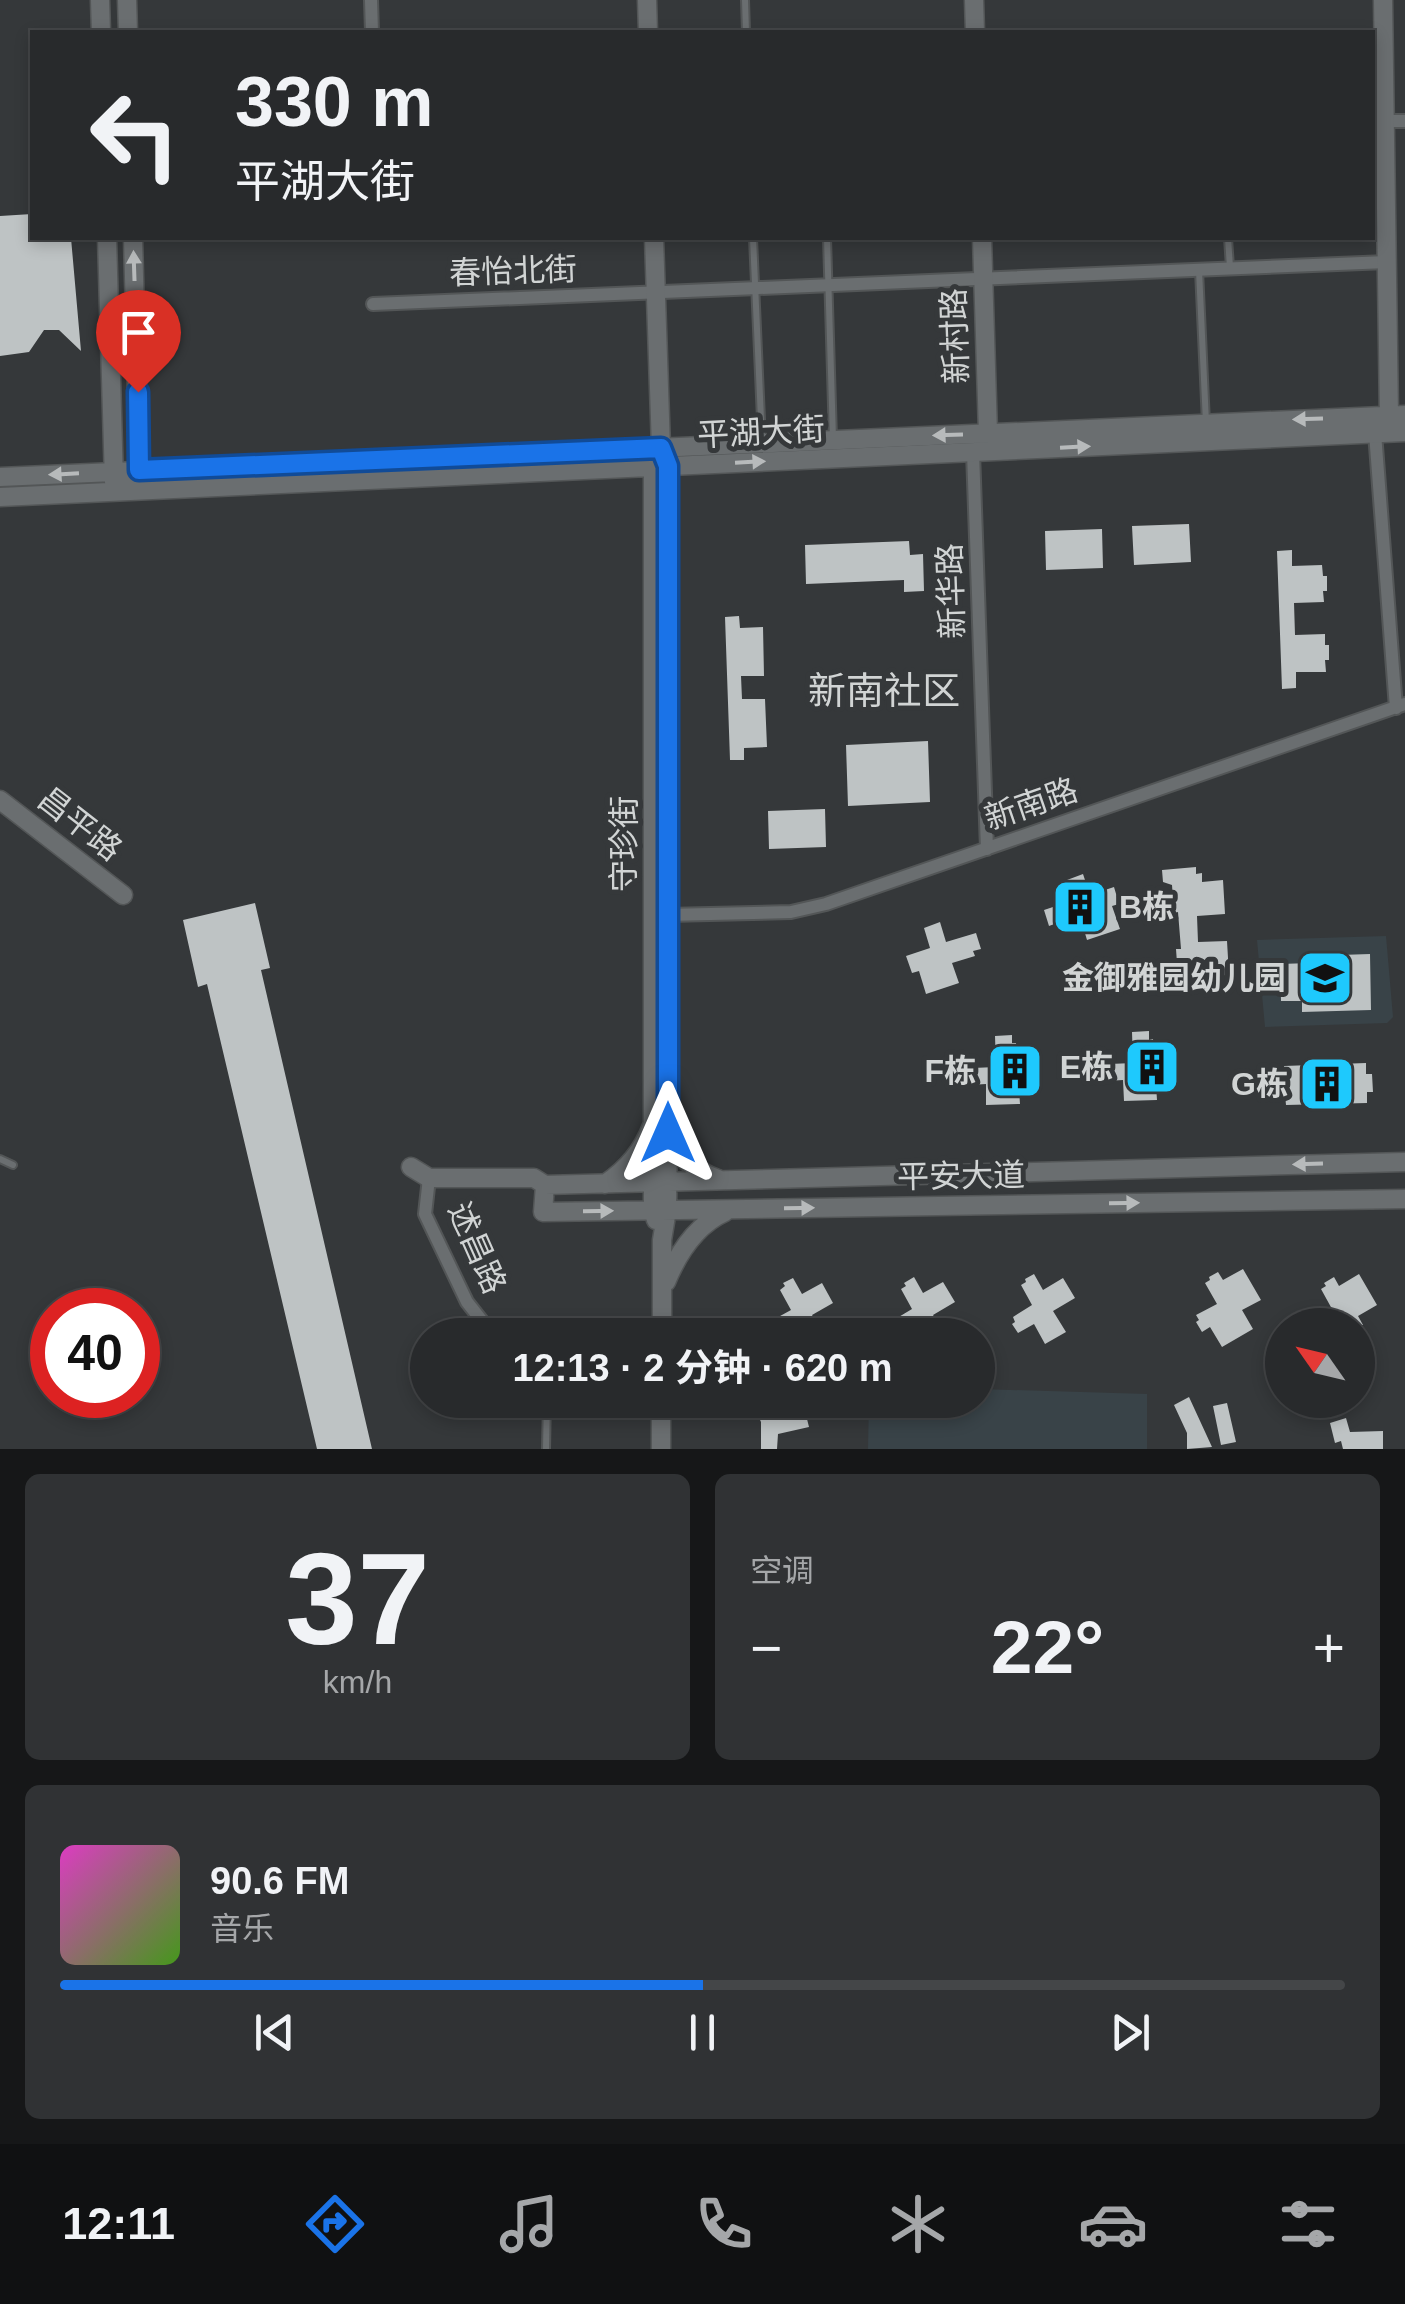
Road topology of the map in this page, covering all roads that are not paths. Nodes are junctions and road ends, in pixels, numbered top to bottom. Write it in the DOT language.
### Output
graph roads {
  1 [pos="100,0"];
  2 [pos="127,0"];
  3 [pos="371,0"];
  4 [pos="647,0"];
  5 [pos="745,0"];
  6 [pos="974,0"];
  7 [pos="1383,0"];
  8 [pos="101,30"];
  9 [pos="128,30"];
  10 [pos="372,30"];
  11 [pos="648,30"];
  12 [pos="746,30"];
  13 [pos="975,30"];
  14 [pos="1379,121"];
  15 [pos="1405,121"];
  16 [pos="107,240"];
  17 [pos="133,240"];
  18 [pos="654,240"];
  19 [pos="752,240"];
  20 [pos="827,240"];
  21 [pos="982,240"];
  22 [pos="1228,240"];
  23 [pos="1387,262"];
  24 [pos="1230,268"];
  25 [pos="1198,270"];
  26 [pos="983,279"];
  27 [pos="828,285"];
  28 [pos="755,288"];
  29 [pos="656,292"];
  30 [pos="373,304"];
  31 [pos="1397,416"];
  32 [pos="1206,424"];
  33 [pos="1405,432"];
  34 [pos="988,433"];
  35 [pos="1375,434"];
  36 [pos="832,440"];
  37 [pos="762,443"];
  38 [pos="661,448"];
  39 [pos="973,452"];
  40 [pos="660,466"];
  41 [pos="139,470"];
  42 [pos="114,472"];
  43 [pos="0,476"];
  44 [pos="114,492"];
  45 [pos="0,497"];
  46 [pos="1400,706"];
  47 [pos="0,800"];
  48 [pos="987,849"];
  49 [pos="123,896"];
  50 [pos="668,915"];
  51 [pos="661,1127"];
  52 [pos="0,1159"];
  53 [pos="1405,1162"];
  54 [pos="13,1165"];
  55 [pos="410,1167"];
  56 [pos="429,1178"];
  57 [pos="723,1180"];
  58 [pos="660,1182"];
  59 [pos="604,1184"];
  60 [pos="546,1186"];
  61 [pos="1405,1199"];
  62 [pos="730,1209"];
  63 [pos="660,1210"];
  64 [pos="662,1291"];
  65 [pos="479,1318"];
  66 [pos="662,1318"];
  67 [pos="547,1418"];
  68 [pos="661,1418"];
  69 [pos="546,1449"];
  70 [pos="661,1449"];
  1 -- 8 [label="street"];
  2 -- 9 [label="street"];
  3 -- 10 [label="street"];
  4 -- 11 [label="street"];
  5 -- 12 [label="lane"];
  6 -- 13 [label="street"];
  7 -- 14 [label="street"];
  14 -- 15 [label="street"];
  14 -- 23 [label="street"];
  16 -- 42 [label="street"];
  41 -- 17 [label="street, one-way"];
  18 -- 29 [label="street, 守珍街"];
  19 -- 28 [label="lane"];
  20 -- 27 [label="lane"];
  21 -- 26 [label="street, 新村路"];
  22 -- 24 [label="lane"];
  23 -- 24 [label="street, 春怡北街"];
  23 -- 31 [label="street"];
  24 -- 25 [label="street, 春怡北街"];
  25 -- 26 [label="street, 春怡北街"];
  25 -- 32 [label="lane"];
  26 -- 27 [label="street, 春怡北街"];
  26 -- 34 [label="street, 新村路"];
  27 -- 28 [label="street, 春怡北街"];
  27 -- 36 [label="lane"];
  28 -- 29 [label="street, 春怡北街"];
  28 -- 37 [label="lane"];
  29 -- 30 [label="street, 春怡北街"];
  29 -- 38 [label="street, 守珍街"];
  31 -- 32 [label="street, 平湖大街, one-way"];
  31 -- 35 [label="street"];
  32 -- 34 [label="street, 平湖大街"];
  33 -- 35 [label="street, 平湖大街"];
  34 -- 36 [label="street, 平湖大街, one-way"];
  39 -- 35 [label="street, 平湖大街, one-way"];
  35 -- 46 [label="street"];
  36 -- 37 [label="street, 平湖大街"];
  37 -- 38 [label="street, 平湖大街"];
  38 -- 40 [label="street, 守珍街"];
  38 -- 41 [label="street, 平湖大街"];
  40 -- 39 [label="street, 平湖大街, one-way"];
  39 -- 48 [label="street, 新华路"];
  40 -- 44 [label="street, 平湖大街"];
  40 -- 50 [label="street, 守珍街"];
  40 -- 51 [label="street, 守珍街"];
  41 -- 42 [label="street, 平湖大街"];
  41 -- 44 [label="street"];
  42 -- 43 [label="street, 平湖大街, one-way"];
  42 -- 44 [label="street"];
  44 -- 45 [label="street, 平湖大街"];
  46 -- 48 [label="street, 新南路"];
  47 -- 49 [label="street, 昌平路"];
  48 -- 50 [label="street, 新南路"];
  50 -- 51 [label="street, 守珍街"];
  51 -- 57 [label="street"];
  51 -- 58 [label="street, 守珍街"];
  51 -- 59 [label="street"];
  52 -- 54 [label="lane"];
  53 -- 57 [label="street, 平安大道, one-way"];
  55 -- 56 [label="street"];
  56 -- 60 [label="street, 平安大道"];
  56 -- 65 [label="street, 述昌路"];
  57 -- 58 [label="street, 平安大道"];
  58 -- 59 [label="street, 平安大道"];
  58 -- 63 [label="street, 守珍街"];
  59 -- 60 [label="street, 平安大道"];
  60 -- 63 [label="street, 平安大道, one-way"];
  62 -- 61 [label="street, 平安大道, one-way"];
  62 -- 63 [label="street, 平安大道"];
  62 -- 64 [label="street"];
  63 -- 64 [label="street, 守珍街"];
  64 -- 66 [label="street, 守珍街"];
  67 -- 69 [label="lane"];
  68 -- 70 [label="street"];
}
